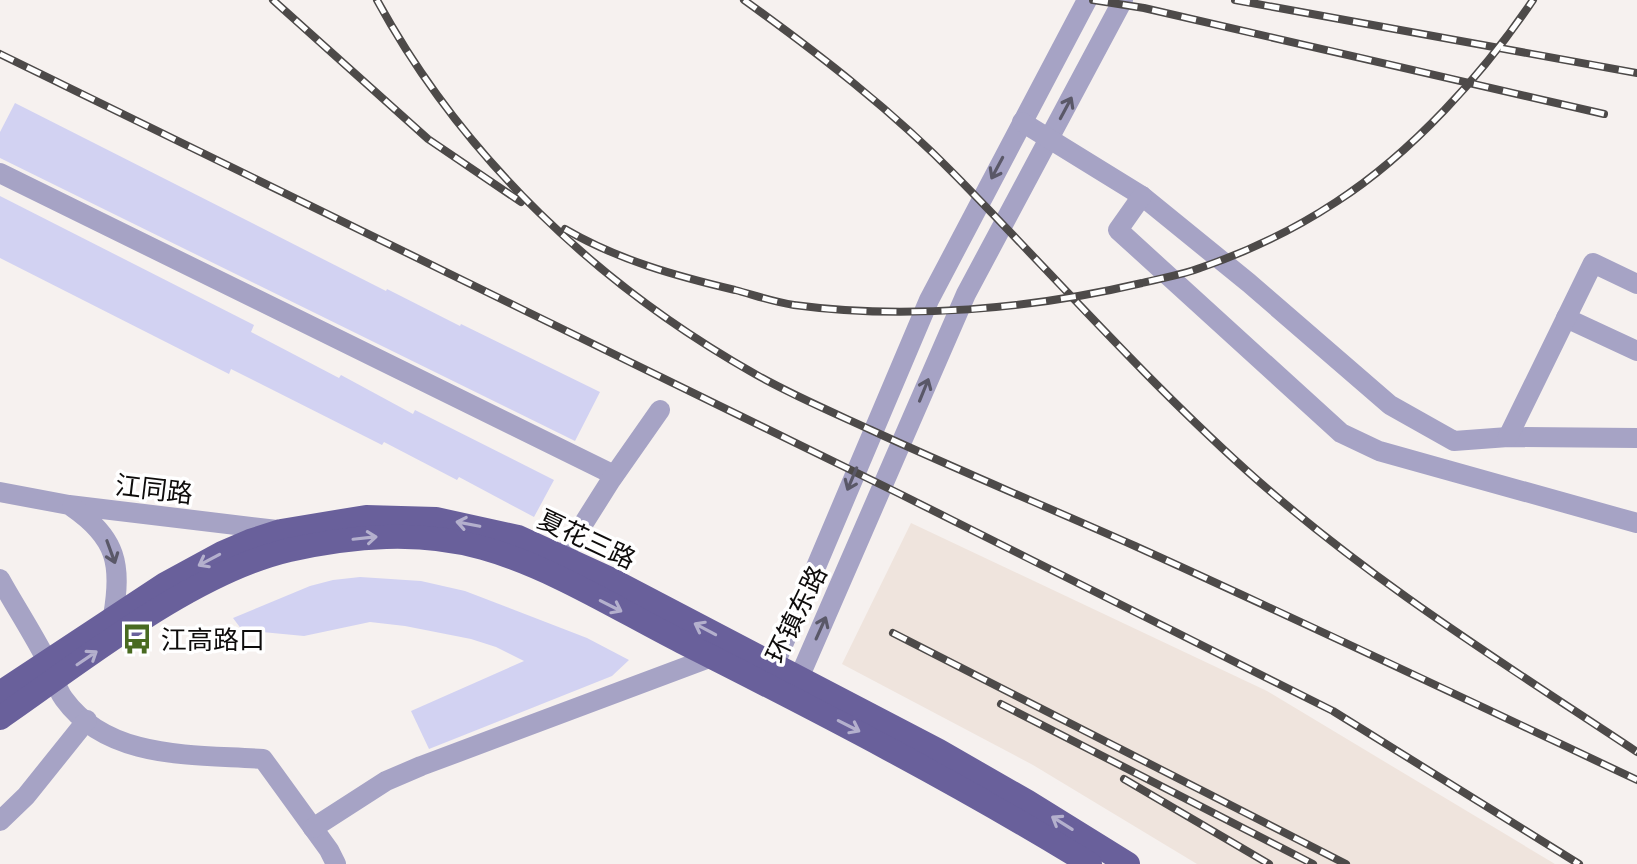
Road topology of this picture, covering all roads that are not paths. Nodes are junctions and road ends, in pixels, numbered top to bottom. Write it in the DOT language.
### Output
graph roads {
  1 [pos="1087,0"];
  2 [pos="1123,0"];
  3 [pos="1022,122"];
  4 [pos="1049,139"];
  5 [pos="0,173"];
  6 [pos="1142,196"];
  7 [pos="1637,284"];
  8 [pos="1566,318"];
  9 [pos="1637,351"];
  10 [pos="660,410"];
  11 [pos="1508,437"];
  12 [pos="1637,438"];
  13 [pos="614,475"];
  14 [pos="0,492"];
  15 [pos="69,505"];
  16 [pos="1637,523"];
  17 [pos="285,541"];
  18 [pos="563,556"];
  19 [pos="0,579"];
  20 [pos="113,616"];
  21 [pos="712,657"];
  22 [pos="774,666"];
  23 [pos="51,670"];
  24 [pos="789,684"];
  25 [pos="0,693"];
  26 [pos="0,718"];
  27 [pos="87,720"];
  28 [pos="0,821"];
  29 [pos="313,828"];
  30 [pos="336,864"];
  31 [pos="1090,864"];
  32 [pos="1128,864"];
  1 -- 3 [label="street, 环镇东路"];
  4 -- 2 [label="street, 环镇东路, one-way"];
  3 -- 4 [label="street"];
  3 -- 22 [label="street, 环镇东路, one-way"];
  4 -- 6 [label="street"];
  24 -- 4 [label="street, 环镇东路, one-way"];
  5 -- 13 [label="street"];
  6 -- 11 [label="street"];
  6 -- 16 [label="street"];
  7 -- 8 [label="street"];
  8 -- 9 [label="street"];
  8 -- 11 [label="street"];
  10 -- 13 [label="street"];
  11 -- 12 [label="street"];
  13 -- 18 [label="street"];
  14 -- 15 [label="street, 江同路"];
  15 -- 17 [label="street, 江同路"];
  15 -- 20 [label="street, one-way"];
  18 -- 17 [label="main road, 夏花三路, one-way"];
  17 -- 20 [label="main road, 夏花三路, one-way"];
  17 -- 21 [label="main road, 夏花三路, one-way"];
  23 -- 17 [label="main road, 夏花三路, one-way"];
  22 -- 18 [label="main road, 夏花三路, one-way"];
  19 -- 23 [label="street"];
  20 -- 23 [label="main road, 夏花三路"];
  21 -- 24 [label="main road, 夏花三路"];
  21 -- 29 [label="street"];
  22 -- 24 [label="main road, 夏花三路"];
  23 -- 25 [label="main road, 夏花三路"];
  23 -- 26 [label="main road, 夏花三路"];
  23 -- 27 [label="street"];
  24 -- 31 [label="main road, 夏花三路, one-way"];
  32 -- 24 [label="main road, 夏花三路, one-way"];
  27 -- 28 [label="street"];
  27 -- 29 [label="street"];
  29 -- 30 [label="street"];
}
